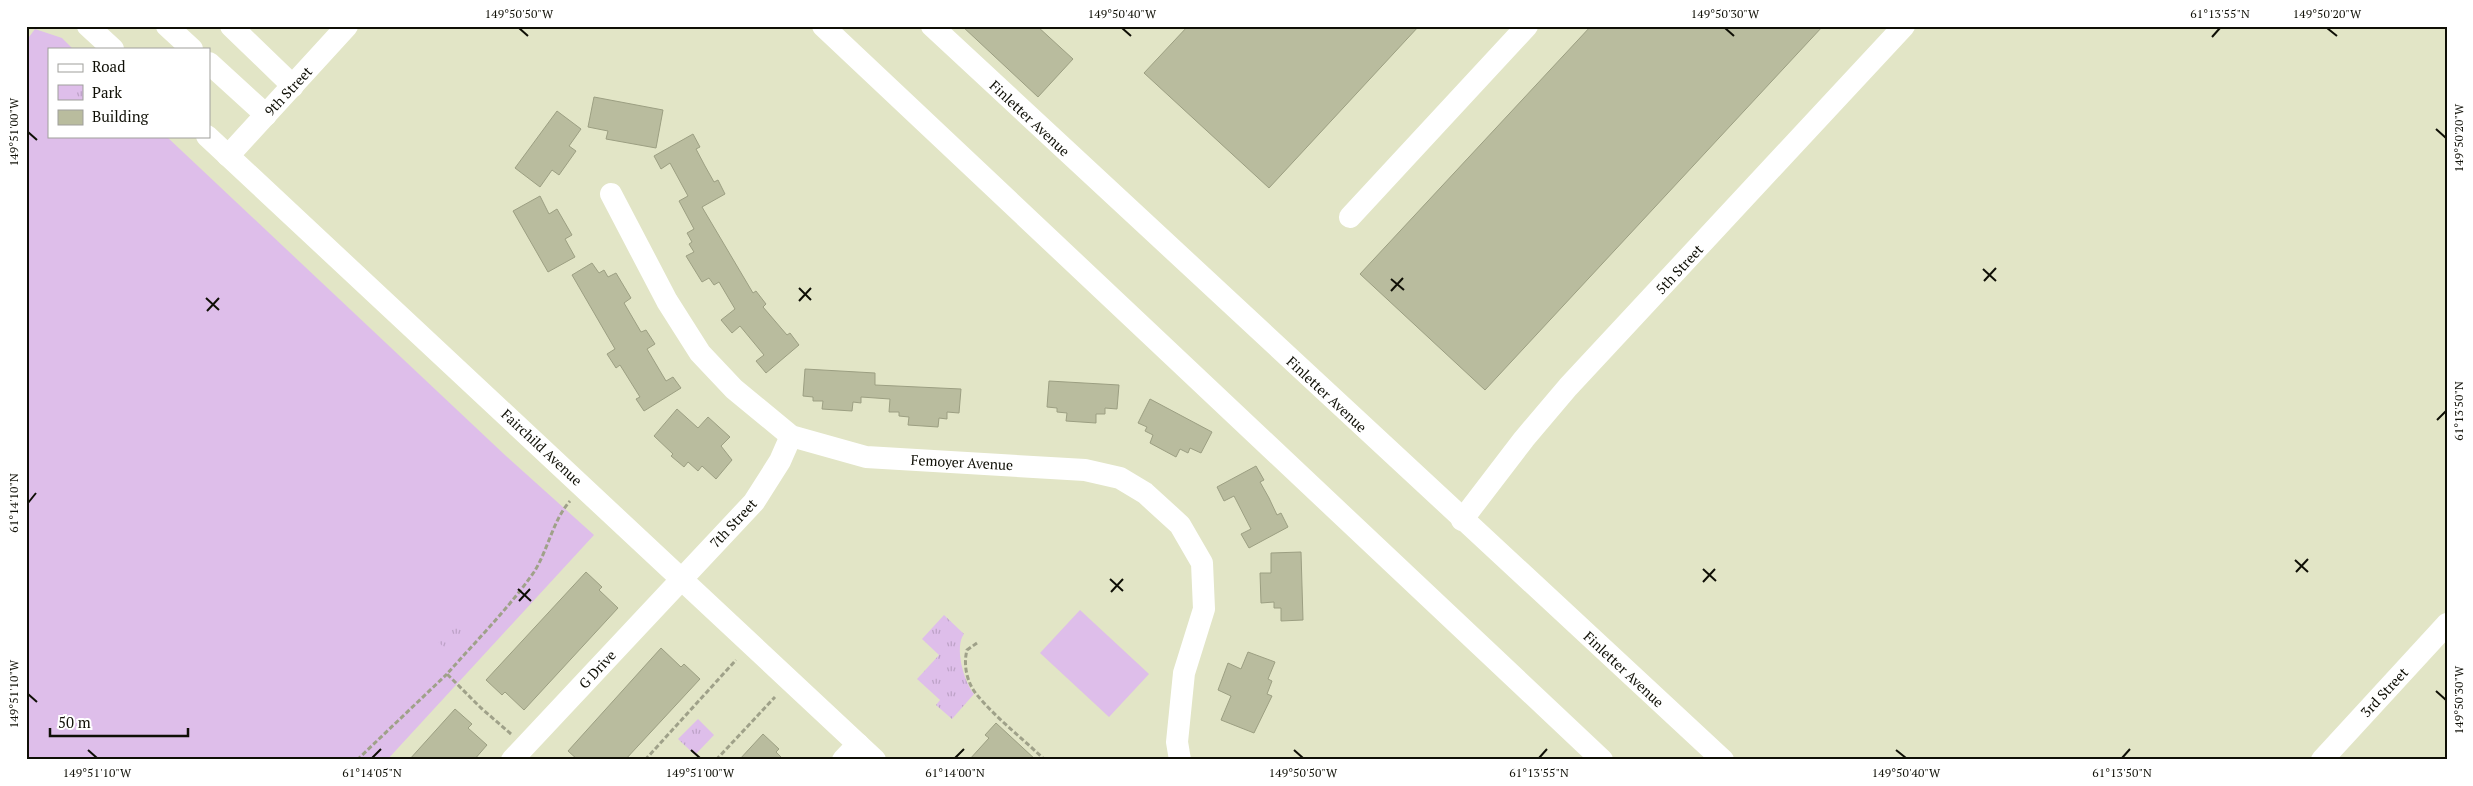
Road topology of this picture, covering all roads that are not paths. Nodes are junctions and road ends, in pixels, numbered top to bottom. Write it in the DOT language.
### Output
graph roads {
  1 [pos="88,26"];
  2 [pos="167,26"];
  3 [pos="231,26"];
  4 [pos="348,26"];
  5 [pos="824,26"];
  6 [pos="932,26"];
  7 [pos="1527,26"];
  8 [pos="1904,26"];
  9 [pos="112,48"];
  10 [pos="191,48"];
  11 [pos="210,64"];
  12 [pos="293,86"];
  13 [pos="266,115"];
  14 [pos="209,138"];
  15 [pos="228,156"];
  16 [pos="611,194"];
  17 [pos="1350,217"];
  18 [pos="791,436"];
  19 [pos="1462,520"];
  20 [pos="682,577"];
  21 [pos="2447,624"];
  22 [pos="850,752"];
  23 [pos="518,753"];
  24 [pos="875,760"];
  25 [pos="1180,760"];
  26 [pos="1602,760"];
  27 [pos="1723,760"];
  28 [pos="2322,760"];
  1 -- 9 [label="street"];
  2 -- 10 [label="street"];
  3 -- 12 [label="street"];
  4 -- 12 [label="street, 9th Street"];
  5 -- 26 [label="street"];
  6 -- 19 [label="street, Finletter Avenue"];
  7 -- 17 [label="street"];
  8 -- 19 [label="street, 5th Street"];
  11 -- 13 [label="street"];
  12 -- 13 [label="street, 9th Street"];
  13 -- 15 [label="street, 9th Street"];
  14 -- 15 [label="street, Fairchild Avenue"];
  15 -- 20 [label="street, Fairchild Avenue"];
  16 -- 18 [label="street, Femoyer Avenue"];
  18 -- 20 [label="street, 7th Street"];
  18 -- 25 [label="street, Femoyer Avenue"];
  19 -- 27 [label="street, Finletter Avenue"];
  20 -- 22 [label="street, Fairchild Avenue"];
  20 -- 23 [label="street, G Drive"];
  21 -- 28 [label="street, 3rd Street"];
  22 -- 24 [label="street, Fairchild Avenue"];
}
